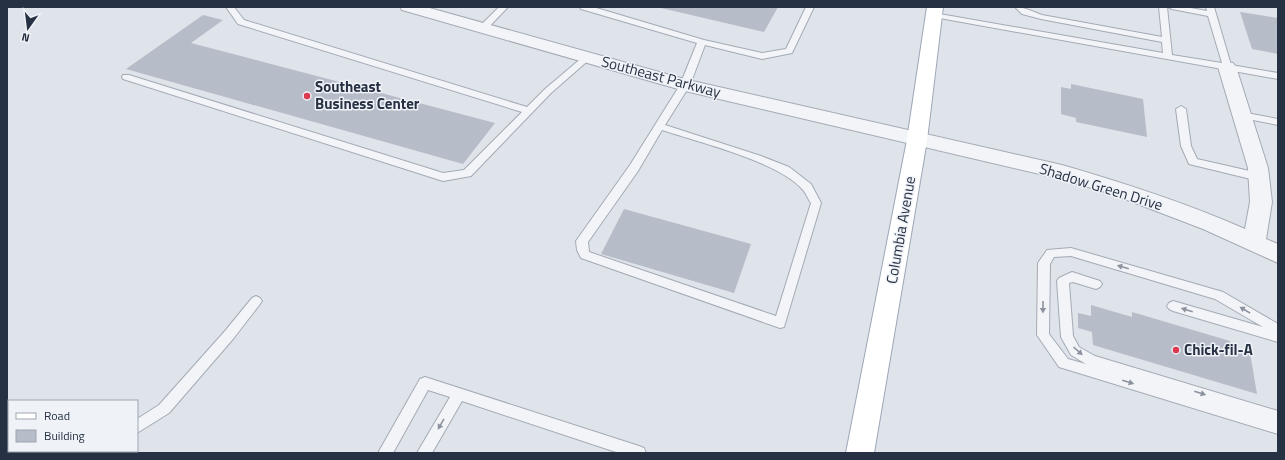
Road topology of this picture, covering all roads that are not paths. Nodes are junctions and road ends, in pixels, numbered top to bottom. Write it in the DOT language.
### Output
graph roads {
  1 [pos="230,7"];
  2 [pos="408,7"];
  3 [pos="504,7"];
  4 [pos="584,7"];
  5 [pos="810,7"];
  6 [pos="1019,7"];
  7 [pos="1163,7"];
  8 [pos="1172,7"];
  9 [pos="1210,10"];
  10 [pos="934,11"];
  11 [pos="483,28"];
  12 [pos="1166,40"];
  13 [pos="702,42"];
  14 [pos="1168,56"];
  15 [pos="587,58"];
  16 [pos="1226,67"];
  17 [pos="1278,76"];
  18 [pos="126,78"];
  19 [pos="685,85"];
  20 [pos="1181,108"];
  21 [pos="529,111"];
  22 [pos="1241,114"];
  23 [pos="1278,122"];
  24 [pos="659,126"];
  25 [pos="917,140"];
  26 [pos="1259,177"];
  27 [pos="1254,243"];
  28 [pos="1278,254"];
  29 [pos="1096,284"];
  30 [pos="256,301"];
  31 [pos="1173,306"];
  32 [pos="1278,330"];
  33 [pos="1278,337"];
  34 [pos="458,394"];
  35 [pos="1278,417"];
  36 [pos="138,426"];
  37 [pos="1278,428"];
  38 [pos="385,453"];
  39 [pos="424,453"];
  40 [pos="639,453"];
  41 [pos="860,453"];
  1 -- 21 [label="lane"];
  2 -- 11 [label="street, Southeast Parkway"];
  3 -- 11 [label="lane"];
  4 -- 13 [label="lane"];
  5 -- 13 [label="lane"];
  6 -- 12 [label="lane"];
  7 -- 12 [label="lane"];
  8 -- 9 [label="lane"];
  9 -- 16 [label="lane"];
  10 -- 14 [label="lane"];
  10 -- 25 [label="main road, Columbia Avenue"];
  11 -- 15 [label="street, Southeast Parkway"];
  12 -- 14 [label="lane"];
  13 -- 19 [label="lane"];
  14 -- 16 [label="lane"];
  15 -- 19 [label="street, Southeast Parkway"];
  15 -- 21 [label="lane"];
  16 -- 17 [label="lane"];
  16 -- 22 [label="street"];
  18 -- 21 [label="lane"];
  19 -- 24 [label="lane"];
  19 -- 25 [label="street, Southeast Parkway"];
  20 -- 26 [label="lane"];
  22 -- 23 [label="lane"];
  22 -- 26 [label="street"];
  24 -- 24 [label="lane"];
  25 -- 27 [label="street, Shadow Green Drive"];
  25 -- 41 [label="main road, Columbia Avenue"];
  26 -- 27 [label="street"];
  27 -- 28 [label="street, Shadow Green Drive"];
  29 -- 35 [label="lane, one-way"];
  30 -- 36 [label="lane"];
  33 -- 31 [label="lane, one-way"];
  32 -- 37 [label="lane, one-way"];
  34 -- 38 [label="lane"];
  34 -- 39 [label="lane, one-way"];
  34 -- 40 [label="lane"];
}
